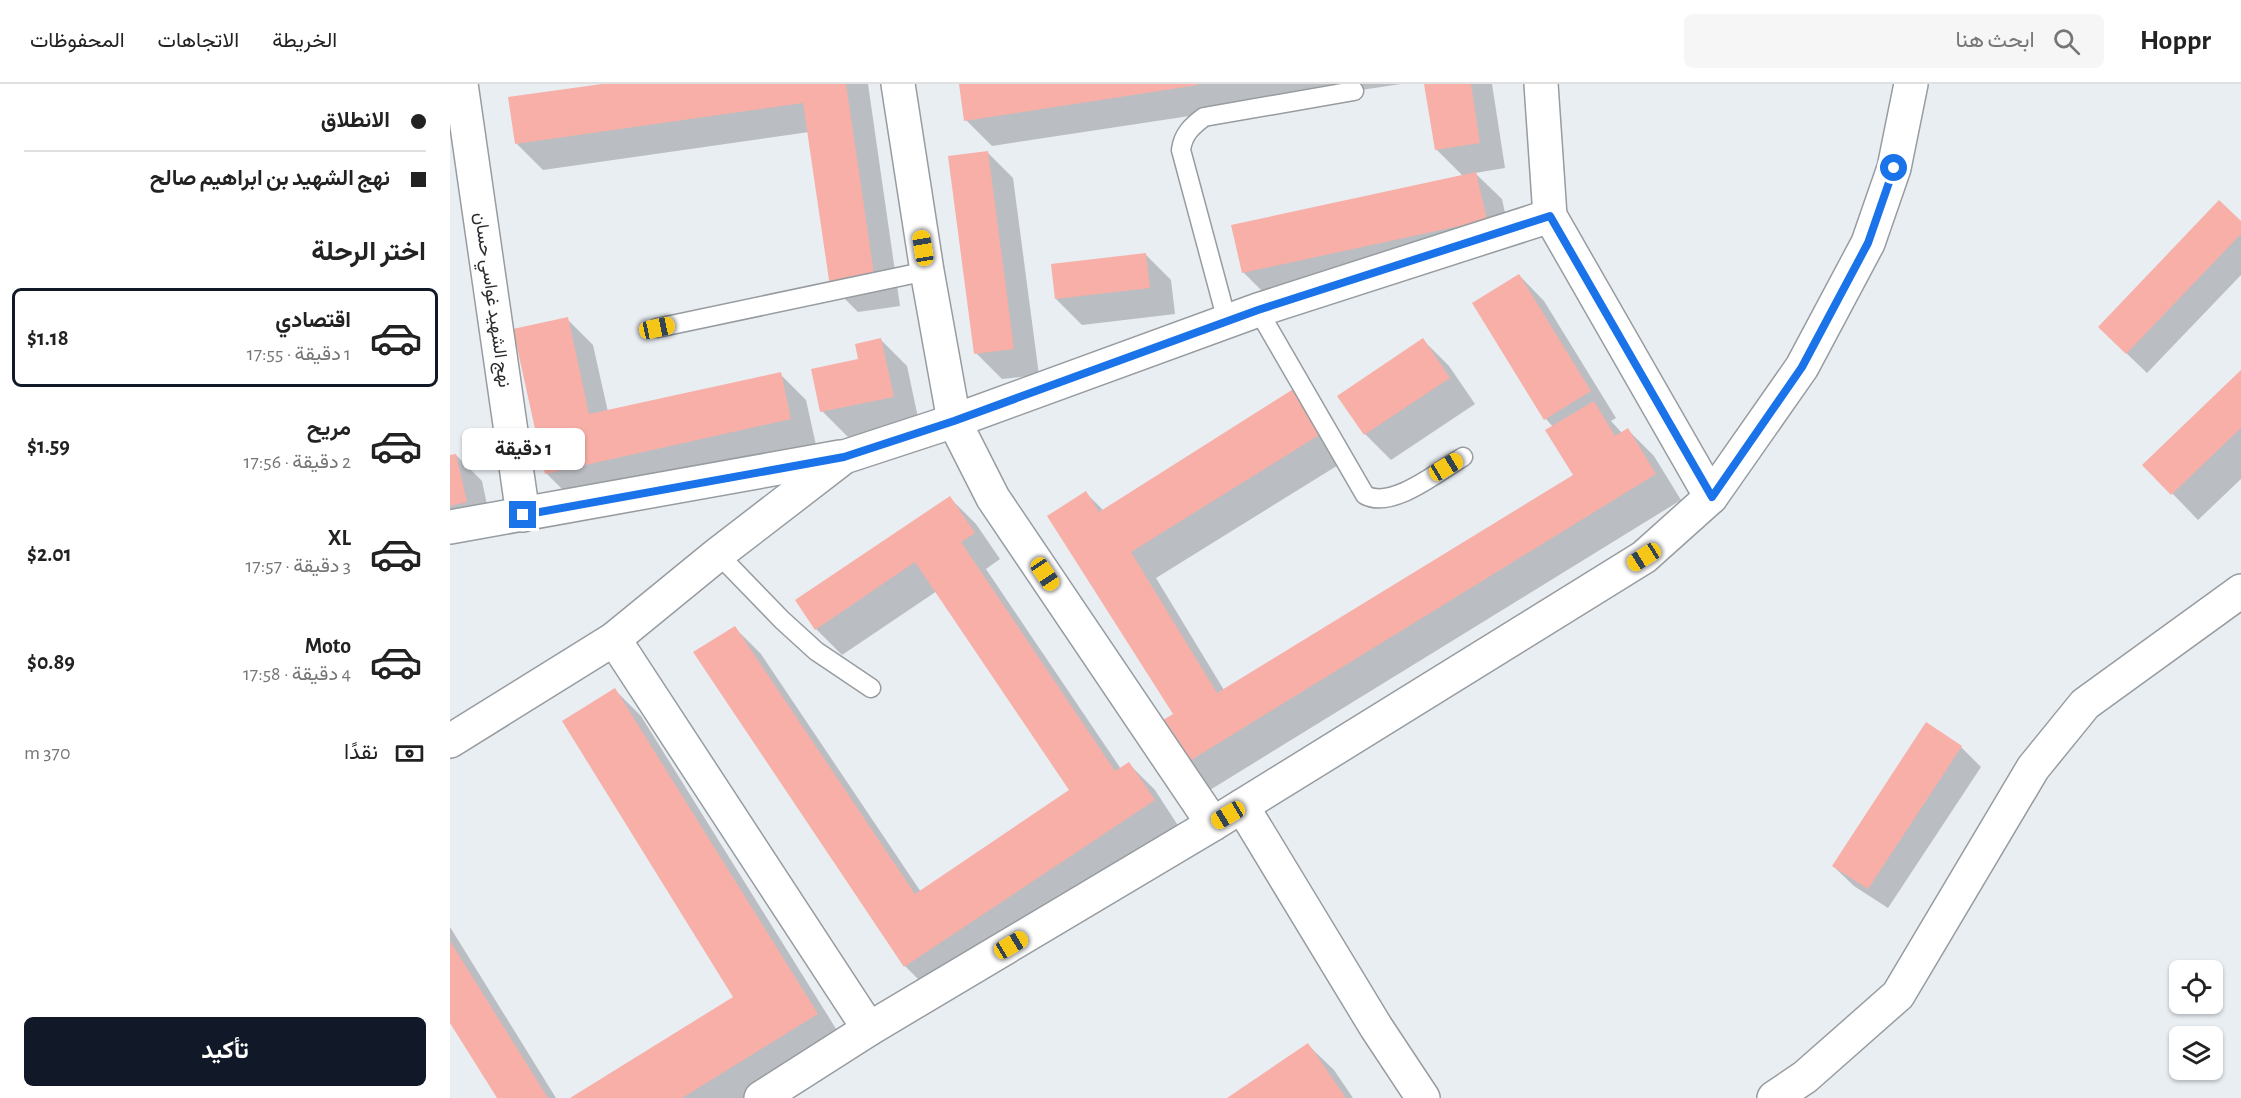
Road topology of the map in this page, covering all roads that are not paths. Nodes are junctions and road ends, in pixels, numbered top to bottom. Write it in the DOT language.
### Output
graph roads {
  1 [pos="461,84"];
  2 [pos="898,84"];
  3 [pos="1541,84"];
  4 [pos="1911,84"];
  5 [pos="1354,91"];
  6 [pos="1550,216"];
  7 [pos="927,271"];
  8 [pos="1258,310"];
  9 [pos="1227,321"];
  10 [pos="657,328"];
  11 [pos="954,421"];
  12 [pos="844,457"];
  13 [pos="1462,457"];
  14 [pos="1712,497"];
  15 [pos="523,515"];
  16 [pos="450,526"];
  17 [pos="718,554"];
  18 [pos="2241,591"];
  19 [pos="614,639"];
  20 [pos="871,688"];
  21 [pos="450,741"];
  22 [pos="1242,806"];
  23 [pos="1213,824"];
  24 [pos="869,1029"];
  25 [pos="761,1098"];
  26 [pos="1423,1098"];
  27 [pos="1774,1098"];
  1 -- 15 [label="street, نهج الشهيد غواسي حسان"];
  2 -- 7 [label="street"];
  3 -- 6 [label="street"];
  4 -- 14 [label="street"];
  5 -- 9 [label="lane"];
  6 -- 8 [label="street"];
  6 -- 14 [label="street"];
  7 -- 10 [label="lane"];
  7 -- 11 [label="street"];
  8 -- 9 [label="street"];
  8 -- 13 [label="lane"];
  9 -- 11 [label="street"];
  11 -- 12 [label="street"];
  11 -- 23 [label="street"];
  12 -- 15 [label="street"];
  12 -- 17 [label="street"];
  14 -- 22 [label="street"];
  15 -- 16 [label="street"];
  17 -- 19 [label="street"];
  17 -- 20 [label="lane"];
  18 -- 27 [label="street"];
  19 -- 21 [label="street"];
  19 -- 24 [label="street"];
  22 -- 23 [label="street"];
  22 -- 26 [label="street"];
  23 -- 24 [label="street"];
  24 -- 25 [label="street"];
}
